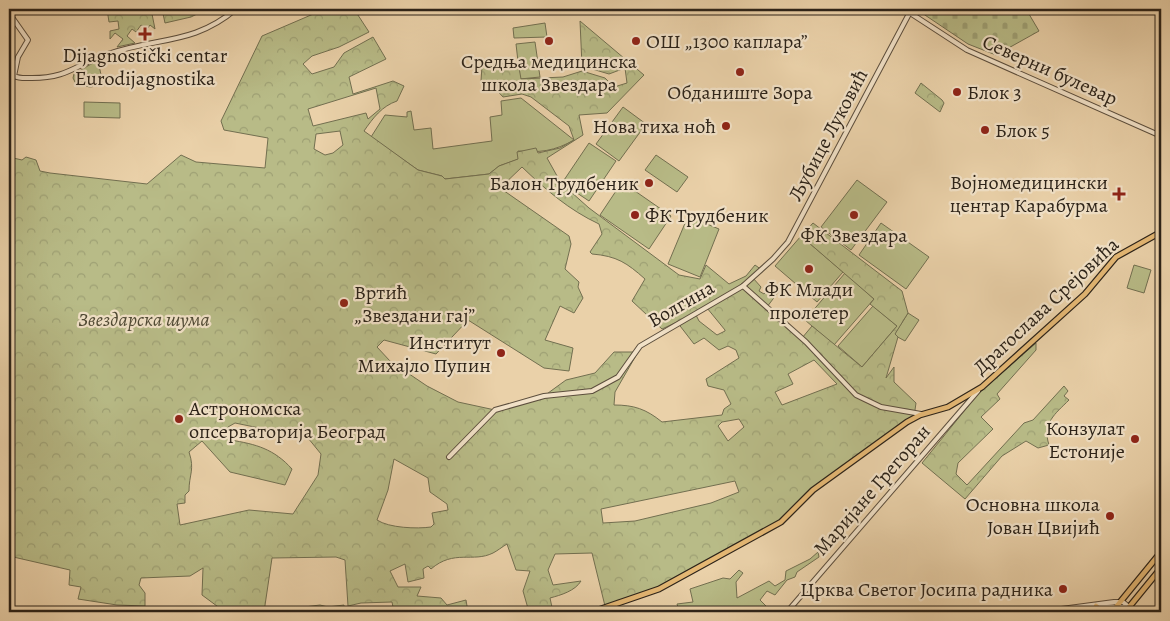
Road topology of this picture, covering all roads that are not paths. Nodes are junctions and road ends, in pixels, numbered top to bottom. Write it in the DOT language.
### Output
graph roads {
  1 [pos="236,9"];
  2 [pos="904,9"];
  3 [pos="910,12"];
  4 [pos="9,13"];
  5 [pos="1161,136"];
  6 [pos="1161,232"];
  7 [pos="743,286"];
  8 [pos="982,387"];
  9 [pos="921,414"];
  10 [pos="449,457"];
  11 [pos="1161,552"];
  12 [pos="1161,568"];
  13 [pos="1121,602"];
  14 [pos="1078,606"];
  15 [pos="1096,606"];
  16 [pos="1116,607"];
  17 [pos="1129,607"];
  18 [pos="592,612"];
  19 [pos="787,612"];
  20 [pos="1039,612"];
  21 [pos="1104,612"];
  22 [pos="1112,612"];
  23 [pos="1124,612"];
  1 -- 4 [label="street"];
  2 -- 3 [label="street, Северни булевар"];
  3 -- 5 [label="street, Северни булевар"];
  3 -- 7 [label="street, Љубице Луковић"];
  6 -- 8 [label="main road, Драгослава Срејовића"];
  7 -- 9 [label="street, Волгина"];
  7 -- 10 [label="street, Волгина"];
  8 -- 9 [label="main road, Драгослава Срејовића"];
  8 -- 19 [label="street, Маријане Грегоран"];
  9 -- 18 [label="main road, Драгослава Срејовића"];
  11 -- 13 [label="main road"];
  12 -- 17 [label="main road"];
  13 -- 14 [label="street"];
  13 -- 16 [label="main road"];
  13 -- 17 [label="street"];
  14 -- 15 [label="street"];
  14 -- 20 [label="street"];
  15 -- 16 [label="street"];
  15 -- 21 [label="main road"];
  16 -- 17 [label="street"];
  16 -- 22 [label="main road"];
  17 -- 23 [label="main road"];
}
